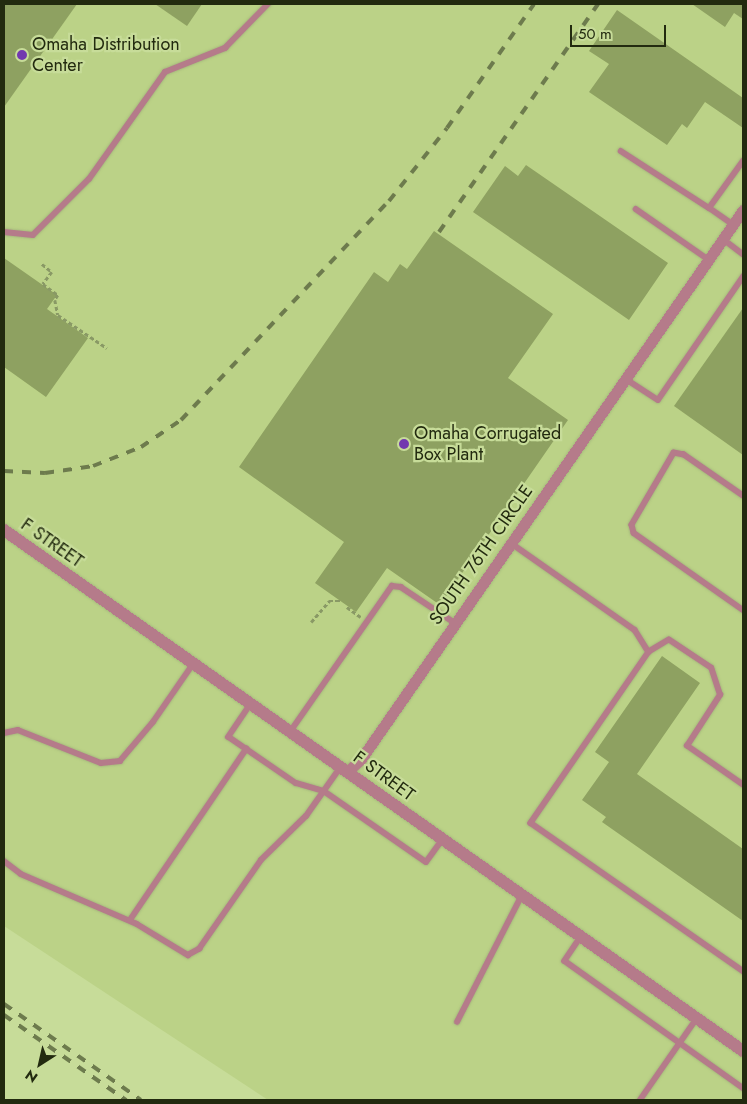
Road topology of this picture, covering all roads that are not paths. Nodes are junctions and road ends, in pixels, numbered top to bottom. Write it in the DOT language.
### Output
graph roads {
  1 [pos="268,4"];
  2 [pos="621,151"];
  3 [pos="743,161"];
  4 [pos="709,208"];
  5 [pos="636,210"];
  6 [pos="743,210"];
  7 [pos="733,225"];
  8 [pos="4,232"];
  9 [pos="723,239"];
  10 [pos="743,254"];
  11 [pos="709,260"];
  12 [pos="743,276"];
  13 [pos="626,379"];
  14 [pos="743,496"];
  15 [pos="4,530"];
  16 [pos="511,543"];
  17 [pos="743,610"];
  18 [pos="455,623"];
  19 [pos="649,652"];
  20 [pos="193,664"];
  21 [pos="251,704"];
  22 [pos="290,732"];
  23 [pos="4,733"];
  24 [pos="246,749"];
  25 [pos="344,768"];
  26 [pos="743,785"];
  27 [pos="324,791"];
  28 [pos="443,839"];
  29 [pos="4,861"];
  30 [pos="522,895"];
  31 [pos="130,920"];
  32 [pos="581,937"];
  33 [pos="743,971"];
  34 [pos="697,1018"];
  35 [pos="457,1022"];
  36 [pos="680,1042"];
  37 [pos="743,1051"];
  38 [pos="743,1088"];
  39 [pos="640,1100"];
  1 -- 8 [label="lane"];
  2 -- 4 [label="lane"];
  3 -- 4 [label="lane"];
  4 -- 7 [label="lane"];
  5 -- 11 [label="lane"];
  6 -- 7 [label="street, SOUTH 76TH CIRCLE"];
  7 -- 9 [label="street, SOUTH 76TH CIRCLE"];
  9 -- 10 [label="lane"];
  9 -- 11 [label="street, SOUTH 76TH CIRCLE"];
  11 -- 13 [label="street, SOUTH 76TH CIRCLE"];
  12 -- 13 [label="lane"];
  13 -- 16 [label="street, SOUTH 76TH CIRCLE"];
  14 -- 17 [label="lane"];
  15 -- 20 [label="street, F STREET"];
  16 -- 18 [label="street, SOUTH 76TH CIRCLE"];
  16 -- 19 [label="lane"];
  18 -- 22 [label="lane"];
  18 -- 25 [label="street, SOUTH 76TH CIRCLE"];
  19 -- 26 [label="lane"];
  19 -- 33 [label="lane"];
  20 -- 21 [label="street, F STREET"];
  20 -- 23 [label="lane"];
  21 -- 22 [label="street, F STREET"];
  21 -- 24 [label="lane"];
  22 -- 25 [label="street, F STREET"];
  24 -- 27 [label="lane"];
  24 -- 31 [label="lane"];
  25 -- 27 [label="lane"];
  25 -- 28 [label="street, F STREET"];
  27 -- 28 [label="lane"];
  27 -- 31 [label="lane"];
  28 -- 30 [label="street, F STREET"];
  29 -- 31 [label="lane"];
  30 -- 32 [label="street, F STREET"];
  30 -- 35 [label="lane"];
  32 -- 34 [label="street, F STREET"];
  32 -- 36 [label="lane"];
  34 -- 36 [label="lane"];
  34 -- 37 [label="street, F STREET"];
  36 -- 38 [label="lane"];
  36 -- 39 [label="lane"];
}
